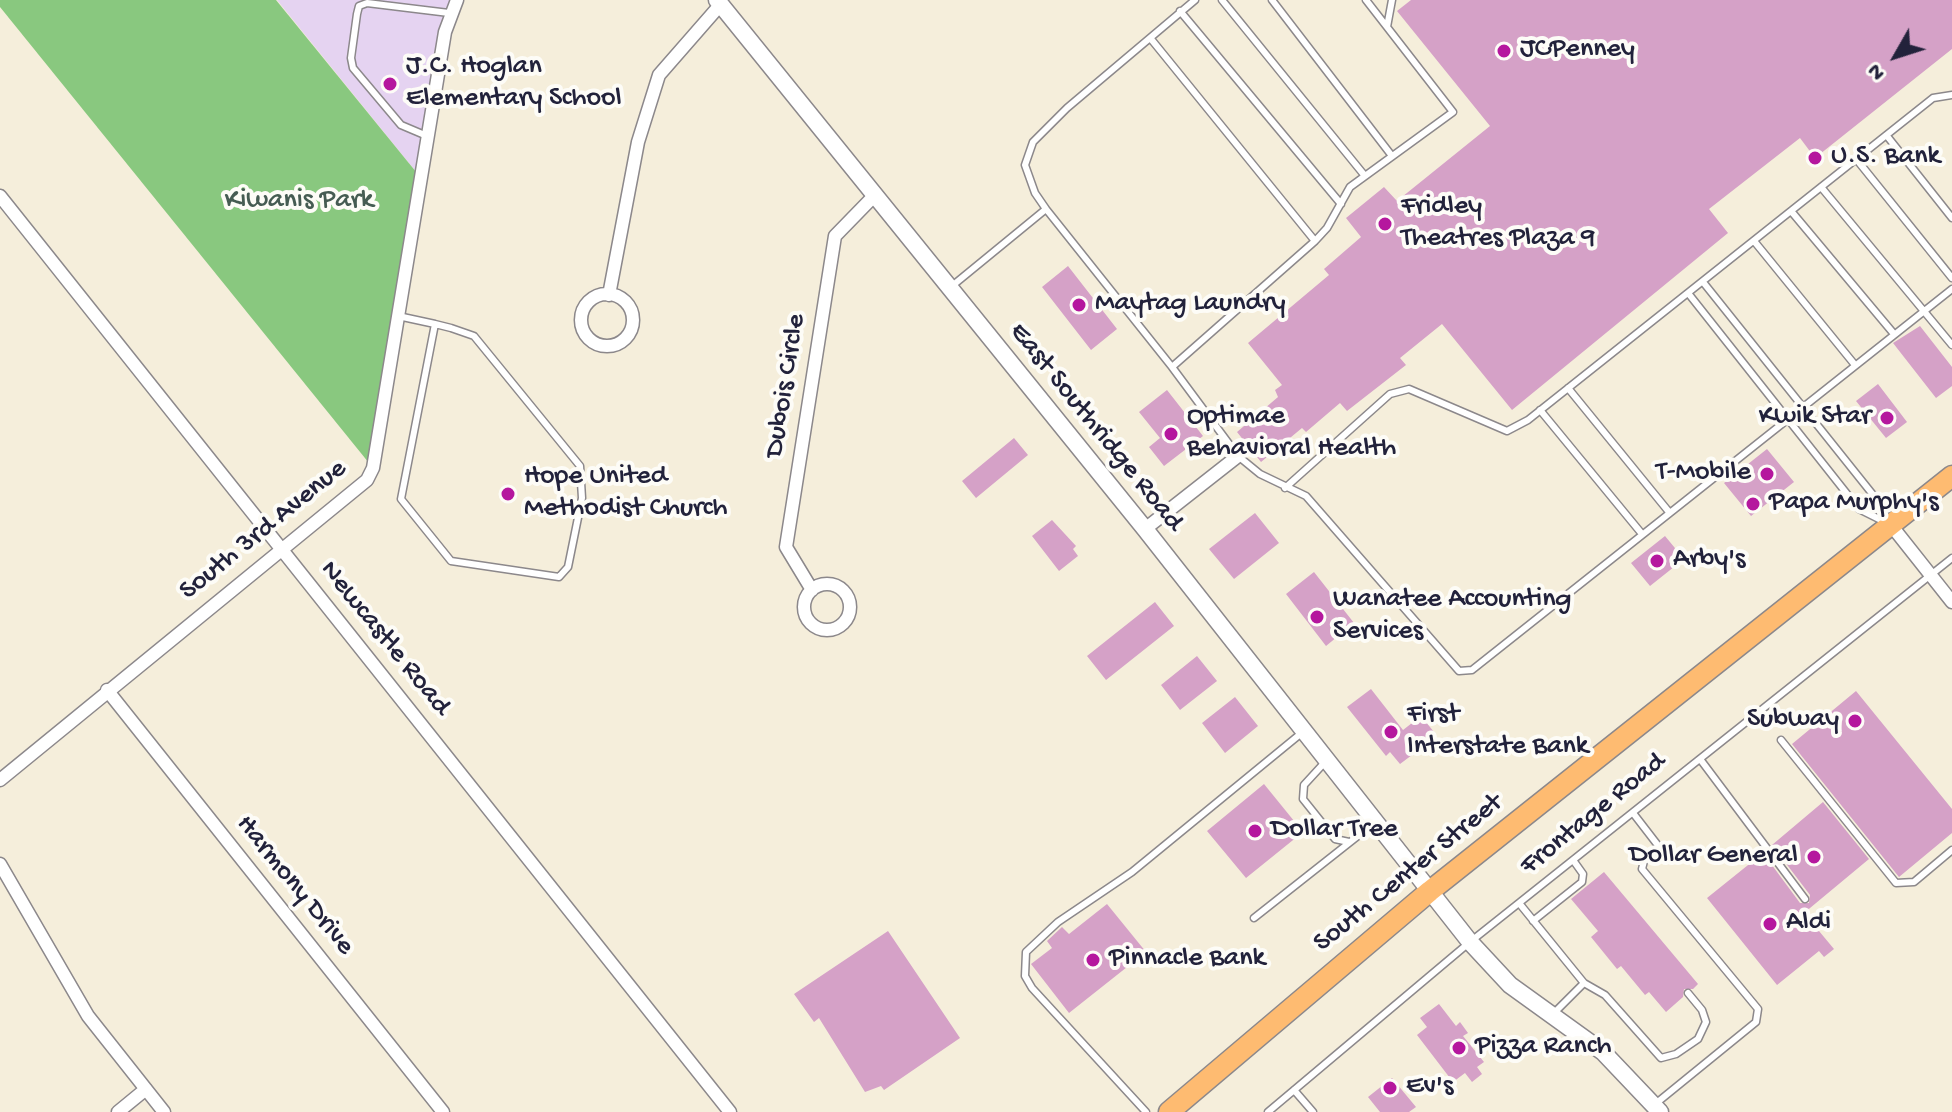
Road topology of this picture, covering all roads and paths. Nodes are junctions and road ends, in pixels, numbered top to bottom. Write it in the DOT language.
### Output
graph roads {
  1 [pos="457,0"];
  2 [pos="1195,0"];
  3 [pos="1222,0"];
  4 [pos="1272,0"];
  5 [pos="1366,0"];
  6 [pos="1392,0"];
  7 [pos="719,2"];
  8 [pos="1180,11"];
  9 [pos="449,13"];
  10 [pos="1387,27"];
  11 [pos="1151,39"];
  12 [pos="1952,95"];
  13 [pos="428,136"];
  14 [pos="1887,136"];
  15 [pos="1392,156"];
  16 [pos="1857,160"];
  17 [pos="1365,176"];
  18 [pos="1821,187"];
  19 [pos="0,196"];
  20 [pos="873,197"];
  21 [pos="1341,204"];
  22 [pos="1046,209"];
  23 [pos="1791,211"];
  24 [pos="1952,218"];
  25 [pos="1315,241"];
  26 [pos="1754,241"];
  27 [pos="1952,278"];
  28 [pos="1703,282"];
  29 [pos="948,289"];
  30 [pos="1952,289"];
  31 [pos="1688,293"];
  32 [pos="609,295"];
  33 [pos="1924,311"];
  34 [pos="398,316"];
  35 [pos="435,324"];
  36 [pos="1894,334"];
  37 [pos="1952,345"];
  38 [pos="1855,365"];
  39 [pos="1172,367"];
  40 [pos="1568,388"];
  41 [pos="1802,406"];
  42 [pos="1540,410"];
  43 [pos="1788,418"];
  44 [pos="1238,456"];
  45 [pos="1952,476"];
  46 [pos="1285,488"];
  47 [pos="1669,512"];
  48 [pos="1891,525"];
  49 [pos="1145,529"];
  50 [pos="1642,534"];
  51 [pos="281,549"];
  52 [pos="1952,558"];
  53 [pos="1930,575"];
  54 [pos="812,590"];
  55 [pos="1952,602"];
  56 [pos="107,690"];
  57 [pos="1304,731"];
  58 [pos="1781,740"];
  59 [pos="1700,759"];
  60 [pos="1327,760"];
  61 [pos="0,780"];
  62 [pos="1633,813"];
  63 [pos="1376,822"];
  64 [pos="1349,842"];
  65 [pos="1952,850"];
  66 [pos="1573,860"];
  67 [pos="0,864"];
  68 [pos="1584,878"];
  69 [pos="1594,880"];
  70 [pos="1430,891"];
  71 [pos="1805,899"];
  72 [pos="1519,903"];
  73 [pos="1254,918"];
  74 [pos="1533,921"];
  75 [pos="1470,942"];
  76 [pos="1584,983"];
  77 [pos="1688,993"];
  78 [pos="1551,1017"];
  79 [pos="146,1089"];
  80 [pos="1294,1090"];
  81 [pos="1657,1109"];
  82 [pos="118,1112"];
  83 [pos="164,1112"];
  84 [pos="443,1112"];
  85 [pos="730,1112"];
  86 [pos="1146,1112"];
  87 [pos="1169,1112"];
  88 [pos="1268,1112"];
  89 [pos="1313,1112"];
  1 -- 9 [label="street, South 3rd Avenue"];
  2 -- 8 [label="lane"];
  3 -- 17 [label="lane"];
  4 -- 15 [label="lane"];
  5 -- 10 [label="lane"];
  6 -- 10 [label="lane"];
  7 -- 20 [label="street, East Southridge Road"];
  7 -- 32 [label="street"];
  8 -- 11 [label="lane"];
  8 -- 21 [label="lane"];
  9 -- 13 [label="street, South 3rd Avenue"];
  9 -- 13 [label="lane"];
  10 -- 15 [label="lane"];
  11 -- 22 [label="lane"];
  11 -- 25 [label="lane"];
  12 -- 14 [label="lane"];
  13 -- 34 [label="street, South 3rd Avenue"];
  14 -- 16 [label="lane"];
  14 -- 24 [label="lane"];
  15 -- 17 [label="lane"];
  16 -- 18 [label="lane"];
  16 -- 27 [label="lane"];
  17 -- 21 [label="lane"];
  18 -- 23 [label="lane"];
  18 -- 33 [label="lane"];
  19 -- 51 [label="street, Newcastle Road"];
  20 -- 29 [label="street, East Southridge Road"];
  20 -- 54 [label="street, Dubois Circle"];
  21 -- 25 [label="lane"];
  22 -- 29 [label="lane"];
  22 -- 39 [label="lane"];
  23 -- 26 [label="lane"];
  23 -- 36 [label="lane"];
  25 -- 39 [label="lane"];
  26 -- 28 [label="lane"];
  26 -- 38 [label="lane"];
  28 -- 31 [label="lane"];
  28 -- 41 [label="lane"];
  29 -- 49 [label="street, East Southridge Road"];
  30 -- 33 [label="lane"];
  31 -- 40 [label="lane"];
  31 -- 43 [label="lane"];
  32 -- 32 [label="street"];
  33 -- 36 [label="lane"];
  33 -- 37 [label="lane"];
  34 -- 35 [label="lane"];
  34 -- 51 [label="street, South 3rd Avenue"];
  35 -- 35 [label="lane"];
  36 -- 38 [label="lane"];
  38 -- 41 [label="lane"];
  39 -- 44 [label="lane"];
  40 -- 42 [label="lane"];
  40 -- 47 [label="lane"];
  41 -- 43 [label="lane"];
  41 -- 48 [label="lane"];
  42 -- 46 [label="lane"];
  42 -- 50 [label="lane"];
  43 -- 47 [label="lane"];
  43 -- 48 [label="lane"];
  44 -- 46 [label="lane"];
  44 -- 49 [label="street"];
  45 -- 48 [label="main road, South Center Street"];
  46 -- 50 [label="lane"];
  47 -- 50 [label="lane"];
  48 -- 53 [label="street"];
  48 -- 70 [label="main road, South Center Street"];
  49 -- 57 [label="street, East Southridge Road"];
  51 -- 56 [label="street, South 3rd Avenue"];
  51 -- 85 [label="street, Newcastle Road"];
  52 -- 53 [label="lane, Frontage Road"];
  53 -- 55 [label="street"];
  53 -- 59 [label="lane, Frontage Road"];
  56 -- 61 [label="street, South 3rd Avenue"];
  56 -- 84 [label="street, Harmony Drive"];
  57 -- 60 [label="street, East Southridge Road"];
  57 -- 86 [label="lane"];
  58 -- 65 [label="lane"];
  59 -- 62 [label="lane, Frontage Road"];
  59 -- 71 [label="lane"];
  60 -- 63 [label="street, East Southridge Road"];
  60 -- 64 [label="lane"];
  62 -- 66 [label="lane, Frontage Road"];
  62 -- 81 [label="lane"];
  63 -- 64 [label="lane"];
  63 -- 70 [label="street, East Southridge Road"];
  64 -- 73 [label="lane"];
  66 -- 68 [label="lane"];
  66 -- 72 [label="lane, Frontage Road"];
  67 -- 79 [label="street"];
  68 -- 69 [label="lane"];
  68 -- 74 [label="lane"];
  70 -- 75 [label="street, East Southridge Road"];
  70 -- 87 [label="main road, South Center Street"];
  72 -- 74 [label="lane"];
  72 -- 75 [label="lane, Frontage Road"];
  74 -- 76 [label="lane"];
  75 -- 78 [label="street, East Southridge Road"];
  75 -- 80 [label="lane, Frontage Road"];
  76 -- 77 [label="lane"];
  76 -- 78 [label="lane"];
  78 -- 81 [label="street, East Southridge Road"];
  79 -- 82 [label="street"];
  79 -- 83 [label="street"];
  80 -- 88 [label="lane, Frontage Road"];
  80 -- 89 [label="lane"];
}
